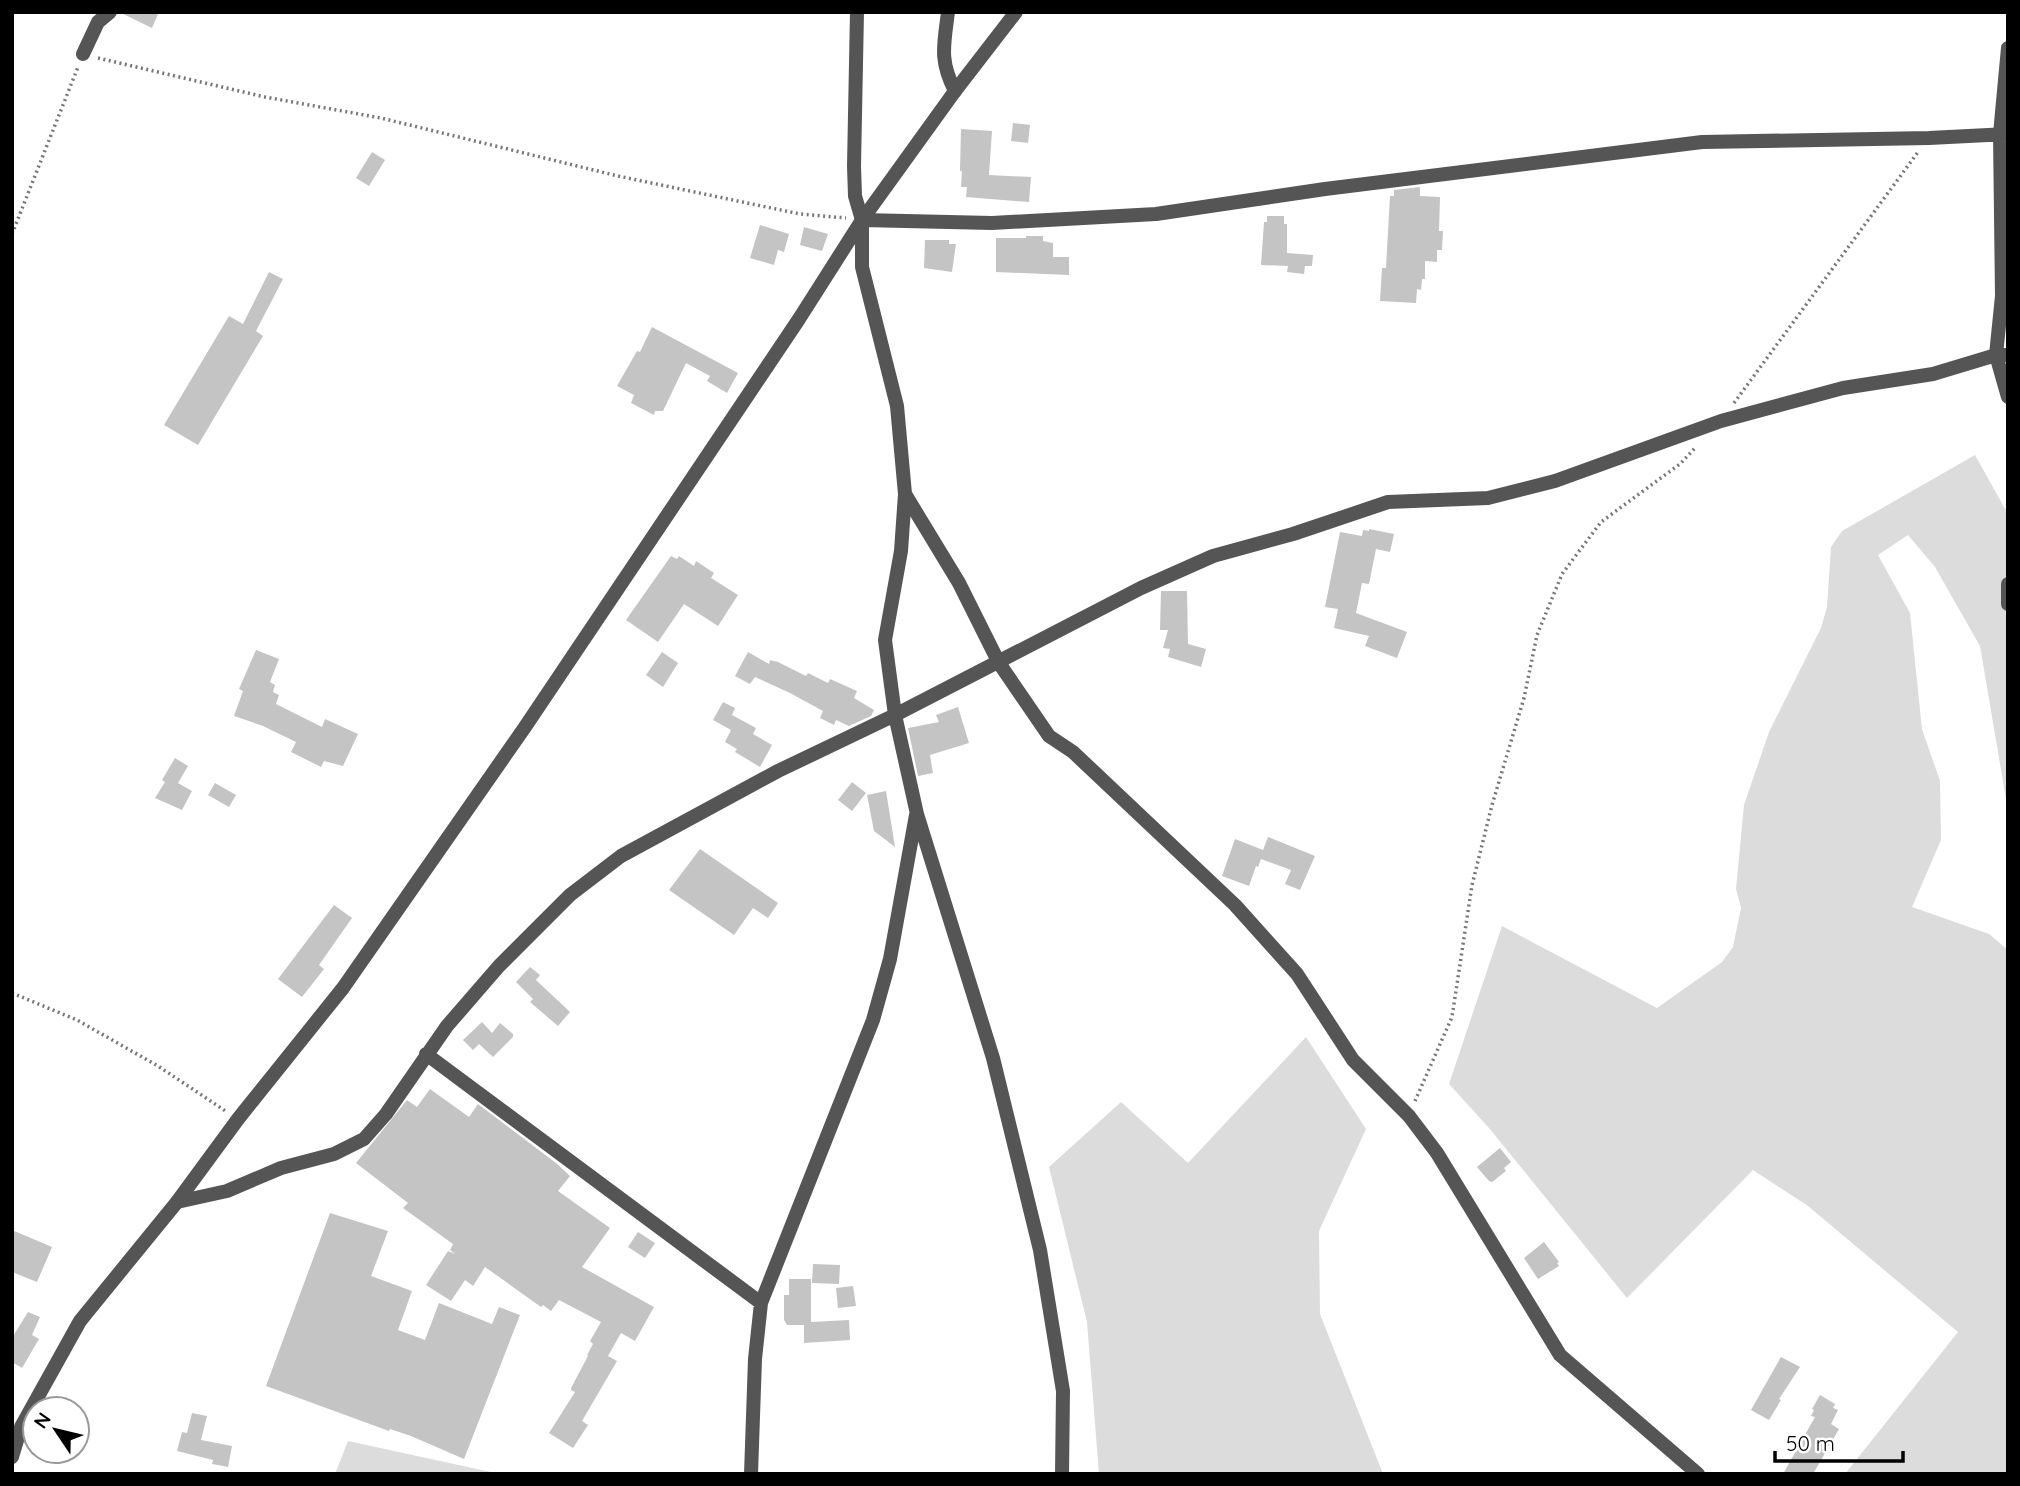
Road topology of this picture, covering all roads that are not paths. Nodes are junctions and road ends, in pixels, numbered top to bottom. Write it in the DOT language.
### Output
graph roads {
  1 [pos="110,12"];
  2 [pos="857,12"];
  3 [pos="948,12"];
  4 [pos="1016,12"];
  5 [pos="2008,48"];
  6 [pos="83,54"];
  7 [pos="955,91"];
  8 [pos="2004,134"];
  9 [pos="862,220"];
  10 [pos="2002,355"];
  11 [pos="2008,397"];
  12 [pos="905,494"];
  13 [pos="2008,584"];
  14 [pos="2008,604"];
  15 [pos="999,663"];
  16 [pos="895,715"];
  17 [pos="917,814"];
  18 [pos="426,1054"];
  19 [pos="177,1202"];
  20 [pos="761,1303"];
  21 [pos="12,1457"];
  22 [pos="751,1474"];
  23 [pos="1062,1474"];
  24 [pos="1698,1474"];
  1 -- 6 [label="street"];
  2 -- 9 [label="street"];
  3 -- 7 [label="street"];
  4 -- 7 [label="street"];
  5 -- 8 [label="street"];
  7 -- 9 [label="street"];
  8 -- 9 [label="street"];
  8 -- 10 [label="street"];
  9 -- 12 [label="street"];
  9 -- 19 [label="street"];
  10 -- 11 [label="street"];
  10 -- 15 [label="street"];
  12 -- 15 [label="street"];
  12 -- 16 [label="street"];
  13 -- 14 [label="street"];
  15 -- 16 [label="street"];
  15 -- 24 [label="street"];
  16 -- 17 [label="street"];
  16 -- 18 [label="street"];
  17 -- 20 [label="street"];
  17 -- 23 [label="street"];
  18 -- 19 [label="street"];
  18 -- 20 [label="street"];
  19 -- 21 [label="street"];
  20 -- 22 [label="street"];
}
